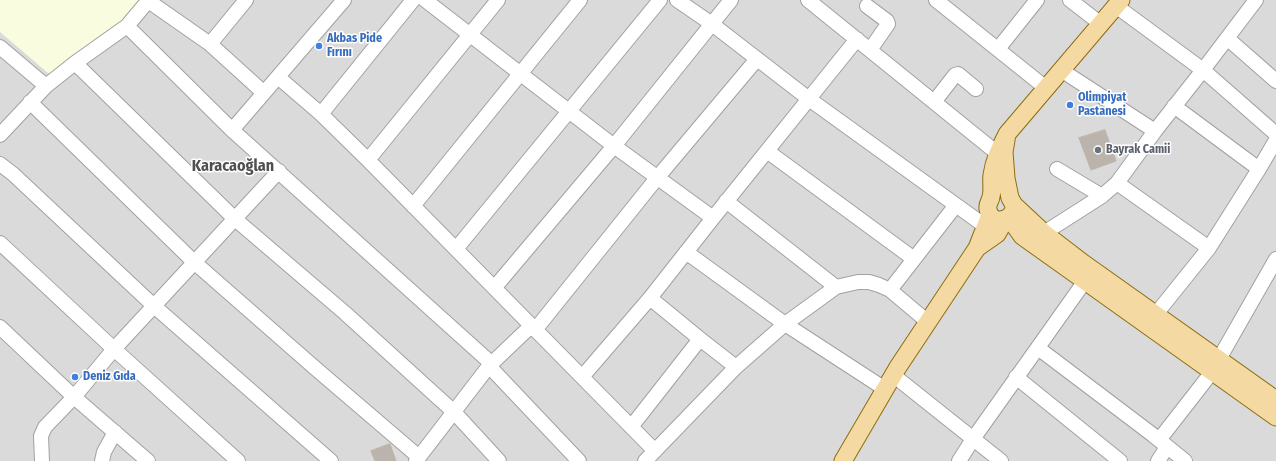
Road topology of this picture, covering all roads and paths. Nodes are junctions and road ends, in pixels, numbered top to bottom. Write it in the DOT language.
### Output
graph roads {
  1 [pos="246,0"];
  2 [pos="344,0"];
  3 [pos="414,0"];
  4 [pos="425,0"];
  5 [pos="498,0"];
  6 [pos="580,0"];
  7 [pos="660,0"];
  8 [pos="677,0"];
  9 [pos="731,0"];
  10 [pos="936,0"];
  11 [pos="1037,0"];
  12 [pos="1070,0"];
  13 [pos="1256,0"];
  14 [pos="147,1"];
  15 [pos="812,1"];
  16 [pos="1119,3"];
  17 [pos="867,6"];
  18 [pos="712,24"];
  19 [pos="1101,24"];
  20 [pos="127,26"];
  21 [pos="469,35"];
  22 [pos="1227,38"];
  23 [pos="857,39"];
  24 [pos="210,44"];
  25 [pos="0,47"];
  26 [pos="998,49"];
  27 [pos="870,50"];
  28 [pos="757,59"];
  29 [pos="75,63"];
  30 [pos="1061,70"];
  31 [pos="1203,70"];
  32 [pos="520,74"];
  33 [pos="278,77"];
  34 [pos="1276,81"];
  35 [pos="46,86"];
  36 [pos="1046,88"];
  37 [pos="976,89"];
  38 [pos="264,92"];
  39 [pos="809,99"];
  40 [pos="30,102"];
  41 [pos="934,102"];
  42 [pos="1174,106"];
  43 [pos="569,111"];
  44 [pos="321,114"];
  45 [pos="232,130"];
  46 [pos="1155,131"];
  47 [pos="1276,134"];
  48 [pos="0,135"];
  49 [pos="1276,140"];
  50 [pos="614,146"];
  51 [pos="767,151"];
  52 [pos="1001,152"];
  53 [pos="368,160"];
  54 [pos="0,164"];
  55 [pos="1057,169"];
  56 [pos="1259,169"];
  57 [pos="279,171"];
  58 [pos="657,178"];
  59 [pos="1116,184"];
  60 [pos="1102,196"];
  61 [pos="726,201"];
  62 [pos="956,205"];
  63 [pos="413,206"];
  64 [pos="1000,214"];
  65 [pos="713,218"];
  66 [pos="235,219"];
  67 [pos="1044,233"];
  68 [pos="0,243"];
  69 [pos="1209,248"];
  70 [pos="456,249"];
  71 [pos="686,252"];
  72 [pos="914,259"];
  73 [pos="1276,259"];
  74 [pos="194,262"];
  75 [pos="1085,281"];
  76 [pos="495,287"];
  77 [pos="836,287"];
  78 [pos="890,290"];
  79 [pos="650,298"];
  80 [pos="154,306"];
  81 [pos="1156,314"];
  82 [pos="928,322"];
  83 [pos="785,324"];
  84 [pos="0,327"];
  85 [pos="533,328"];
  86 [pos="700,339"];
  87 [pos="1038,348"];
  88 [pos="114,349"];
  89 [pos="491,365"];
  90 [pos="1216,366"];
  91 [pos="736,367"];
  92 [pos="582,377"];
  93 [pos="1016,377"];
  94 [pos="889,382"];
  95 [pos="74,397"];
  96 [pos="1276,400"];
  97 [pos="454,412"];
  98 [pos="1276,417"];
  99 [pos="631,427"];
  100 [pos="115,432"];
  101 [pos="973,439"];
  102 [pos="1163,444"];
  103 [pos="650,456"];
  104 [pos="418,459"];
  105 [pos="42,461"];
  106 [pos="102,461"];
  107 [pos="148,461"];
  108 [pos="238,461"];
  109 [pos="331,461"];
  110 [pos="499,461"];
  111 [pos="579,461"];
  112 [pos="843,461"];
  113 [pos="959,461"];
  114 [pos="1001,461"];
  115 [pos="1120,461"];
  116 [pos="1158,461"];
  117 [pos="1185,461"];
  1 -- 24 [label="street"];
  2 -- 33 [label="street"];
  3 -- 44 [label="street"];
  4 -- 21 [label="street"];
  5 -- 21 [label="street"];
  6 -- 32 [label="street"];
  7 -- 43 [label="street"];
  8 -- 18 [label="street"];
  9 -- 18 [label="street"];
  10 -- 26 [label="street"];
  11 -- 26 [label="street"];
  12 -- 19 [label="street"];
  13 -- 22 [label="street"];
  14 -- 20 [label="street"];
  14 -- 24 [label="street"];
  15 -- 23 [label="street"];
  16 -- 19 [label="main road"];
  16 -- 31 [label="street"];
  17 -- 27 [label="street"];
  18 -- 28 [label="street"];
  18 -- 50 [label="street"];
  19 -- 30 [label="main road"];
  20 -- 29 [label="street"];
  20 -- 45 [label="street"];
  21 -- 32 [label="street"];
  21 -- 53 [label="street"];
  22 -- 31 [label="street"];
  22 -- 34 [label="street"];
  23 -- 27 [label="street"];
  23 -- 39 [label="street"];
  24 -- 38 [label="street"];
  25 -- 35 [label="street"];
  26 -- 36 [label="street"];
  27 -- 41 [label="street"];
  28 -- 39 [label="street"];
  28 -- 58 [label="street"];
  29 -- 35 [label="street"];
  29 -- 66 [label="street"];
  30 -- 36 [label="main road"];
  30 -- 46 [label="street"];
  31 -- 42 [label="street"];
  31 -- 47 [label="street"];
  32 -- 43 [label="street"];
  32 -- 63 [label="street"];
  33 -- 38 [label="street"];
  33 -- 44 [label="street"];
  35 -- 40 [label="street"];
  36 -- 52 [label="main road"];
  37 -- 41 [label="street"];
  38 -- 45 [label="street"];
  39 -- 51 [label="street"];
  39 -- 62 [label="street"];
  40 -- 48 [label="street"];
  40 -- 74 [label="street"];
  41 -- 52 [label="street"];
  42 -- 46 [label="street"];
  42 -- 56 [label="street"];
  43 -- 50 [label="street"];
  43 -- 70 [label="street"];
  44 -- 53 [label="street"];
  45 -- 57 [label="street"];
  46 -- 59 [label="street"];
  49 -- 56 [label="street"];
  50 -- 58 [label="street"];
  50 -- 76 [label="street"];
  51 -- 61 [label="street"];
  51 -- 72 [label="street"];
  52 -- 64 [label="main road"];
  53 -- 63 [label="street"];
  54 -- 80 [label="street"];
  55 -- 60 [label="street"];
  56 -- 69 [label="street"];
  57 -- 66 [label="street"];
  57 -- 89 [label="street"];
  58 -- 65 [label="street"];
  58 -- 85 [label="street"];
  59 -- 60 [label="street"];
  59 -- 69 [label="street"];
  60 -- 67 [label="street"];
  61 -- 65 [label="street"];
  61 -- 77 [label="street"];
  62 -- 64 [label="street"];
  62 -- 72 [label="street"];
  63 -- 70 [label="street"];
  64 -- 67 [label="main road"];
  64 -- 75 [label="main road"];
  64 -- 82 [label="main road"];
  65 -- 71 [label="street"];
  66 -- 74 [label="street"];
  66 -- 97 [label="street"];
  67 -- 81 [label="main road"];
  68 -- 88 [label="street"];
  69 -- 81 [label="street"];
  70 -- 76 [label="street"];
  71 -- 79 [label="street"];
  71 -- 83 [label="street"];
  72 -- 78 [label="street"];
  73 -- 90 [label="street"];
  74 -- 80 [label="street"];
  74 -- 104 [label="street"];
  75 -- 87 [label="street"];
  75 -- 90 [label="main road"];
  76 -- 85 [label="street"];
  77 -- 78 [label="street"];
  77 -- 83 [label="street"];
  78 -- 82 [label="street"];
  79 -- 86 [label="street"];
  79 -- 92 [label="street"];
  80 -- 88 [label="street"];
  80 -- 109 [label="street"];
  81 -- 90 [label="main road"];
  82 -- 94 [label="main road"];
  83 -- 91 [label="street"];
  83 -- 94 [label="street"];
  84 -- 95 [label="street"];
  85 -- 89 [label="street"];
  85 -- 92 [label="street"];
  86 -- 91 [label="street"];
  86 -- 99 [label="street"];
  87 -- 93 [label="street"];
  87 -- 102 [label="street"];
  88 -- 95 [label="street"];
  88 -- 108 [label="street"];
  89 -- 97 [label="street"];
  89 -- 111 [label="street"];
  90 -- 96 [label="main road"];
  90 -- 98 [label="main road"];
  90 -- 102 [label="street"];
  91 -- 103 [label="street"];
  92 -- 99 [label="street"];
  93 -- 101 [label="street"];
  93 -- 115 [label="street"];
  94 -- 101 [label="street"];
  94 -- 112 [label="main road"];
  95 -- 100 [label="street"];
  95 -- 105 [label="street"];
  97 -- 104 [label="street"];
  97 -- 110 [label="street"];
  99 -- 103 [label="street"];
  100 -- 106 [label="street"];
  100 -- 107 [label="street"];
  101 -- 113 [label="street"];
  101 -- 114 [label="street"];
  102 -- 116 [label="street"];
  102 -- 117 [label="street"];
}
